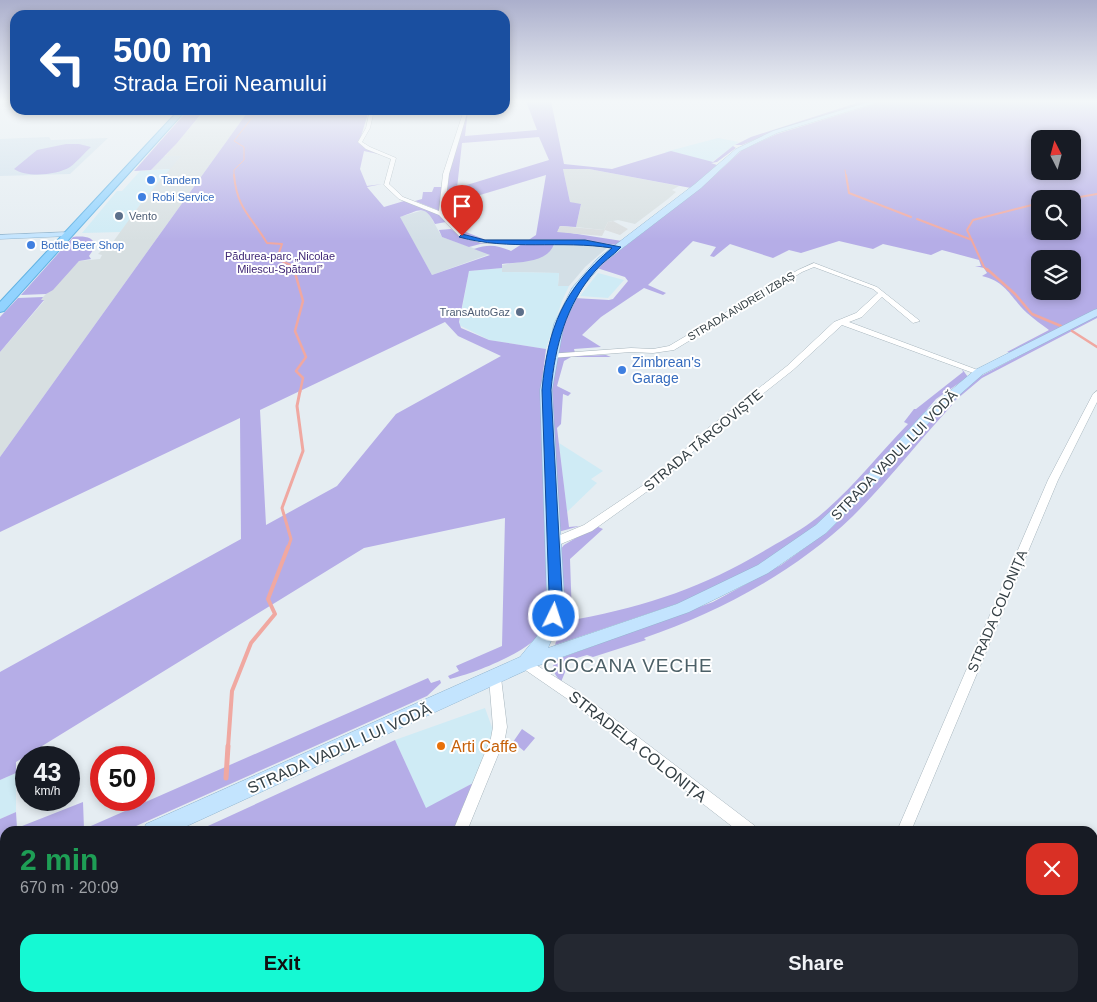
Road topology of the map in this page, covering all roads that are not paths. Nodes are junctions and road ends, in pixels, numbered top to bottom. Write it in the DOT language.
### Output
graph roads {
  1 [pos="148,148"];
  2 [pos="368,148"];
  3 [pos="454,148"];
  4 [pos="742,148"];
  5 [pos="442,214"];
  6 [pos="69,234"];
  7 [pos="0,237"];
  8 [pos="617,247"];
  9 [pos="881,294"];
  10 [pos="0,309"];
  11 [pos="1097,312"];
  12 [pos="916,321"];
  13 [pos="842,322"];
  14 [pos="551,356"];
  15 [pos="979,372"];
  16 [pos="1097,394"];
  17 [pos="552,543"];
  18 [pos="525,663"];
  19 [pos="495,678"];
  20 [pos="164,826"];
  21 [pos="462,826"];
  22 [pos="743,826"];
  23 [pos="906,826"];
  1 -- 6 [label="main road"];
  2 -- 5 [label="street"];
  3 -- 5 [label="street"];
  4 -- 8 [label="main road, STRADA VADUL LUI VODĂ"];
  5 -- 8 [label="street"];
  6 -- 7 [label="main road"];
  6 -- 10 [label="main road"];
  8 -- 14 [label="main road, STRADA VADUL LUI VODĂ"];
  9 -- 12 [label="street, STRADA ANDREI IZBAȘ"];
  9 -- 13 [label="street, STRADA TÂRGOVIȘTE"];
  9 -- 14 [label="street, STRADA ANDREI IZBAȘ"];
  11 -- 15 [label="main road, STRADA VADUL LUI VODĂ"];
  13 -- 15 [label="street"];
  13 -- 17 [label="street, STRADA TÂRGOVIȘTE"];
  14 -- 17 [label="main road, STRADA VADUL LUI VODĂ"];
  15 -- 18 [label="main road, STRADA VADUL LUI VODĂ"];
  16 -- 23 [label="street, STRADA COLONIȚA"];
  17 -- 18 [label="main road, STRADA VADUL LUI VODĂ"];
  18 -- 19 [label="main road, STRADA VADUL LUI VODĂ"];
  18 -- 22 [label="street, STRADELA COLONIȚA"];
  19 -- 20 [label="main road, STRADA VADUL LUI VODĂ"];
  19 -- 21 [label="street"];
}
